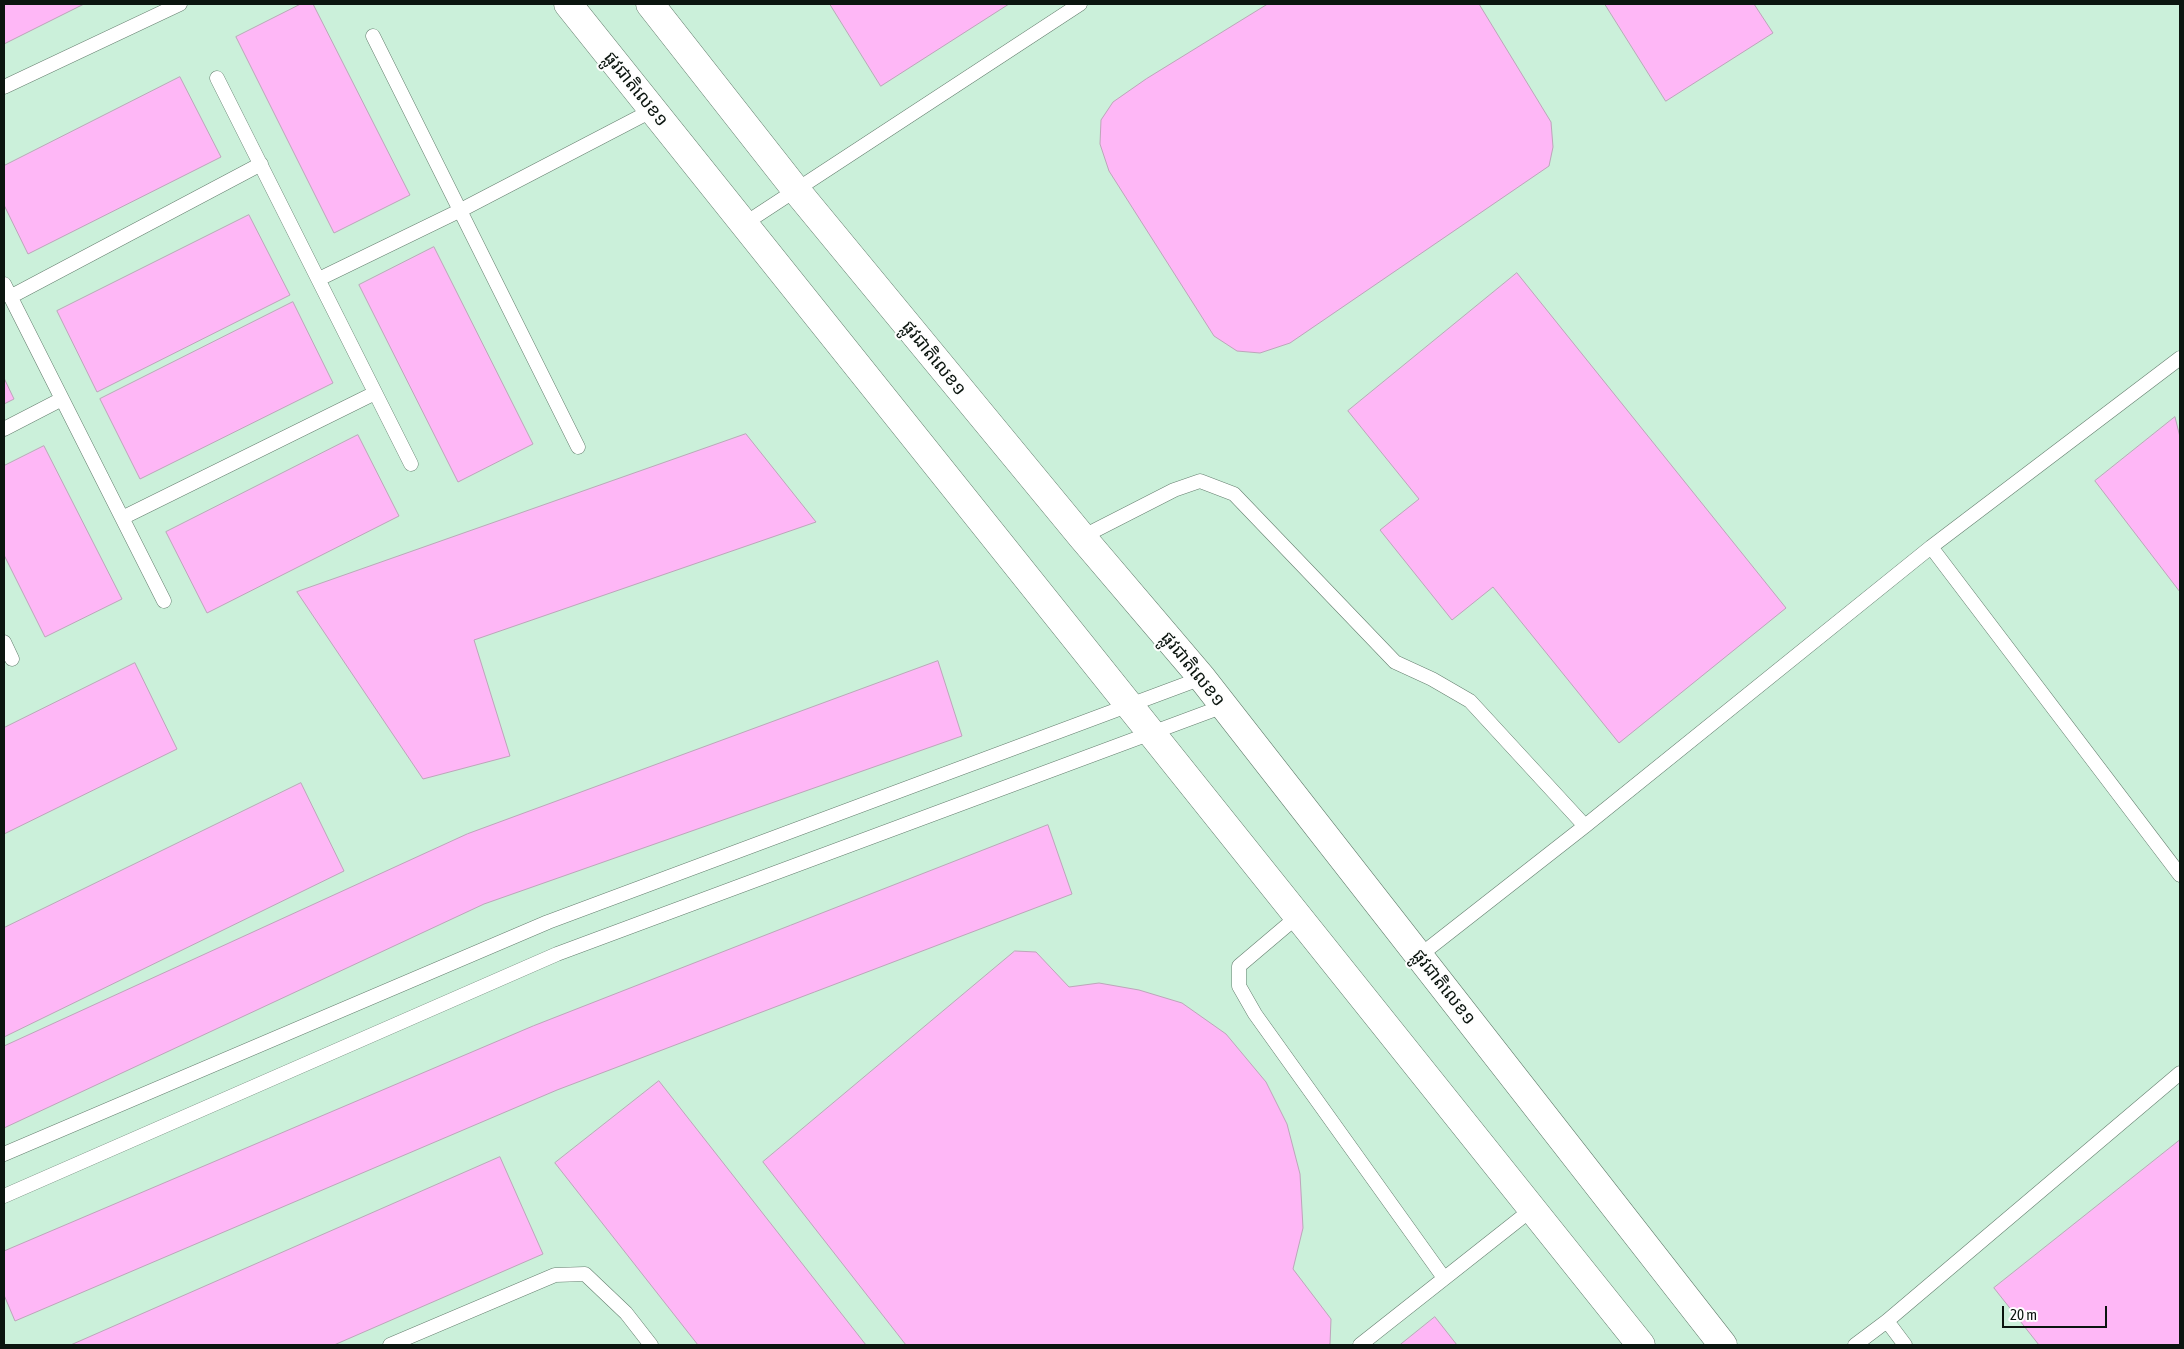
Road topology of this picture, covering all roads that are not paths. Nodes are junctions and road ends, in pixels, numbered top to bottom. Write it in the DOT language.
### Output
graph roads {
  1 [pos="180,4"];
  2 [pos="568,4"];
  3 [pos="650,4"];
  4 [pos="1080,4"];
  5 [pos="373,36"];
  6 [pos="217,78"];
  7 [pos="4,87"];
  8 [pos="653,110"];
  9 [pos="261,164"];
  10 [pos="796,190"];
  11 [pos="461,210"];
  12 [pos="744,224"];
  13 [pos="318,279"];
  14 [pos="4,284"];
  15 [pos="10,297"];
  16 [pos="2180,358"];
  17 [pos="376,393"];
  18 [pos="62,399"];
  19 [pos="4,429"];
  20 [pos="578,447"];
  21 [pos="411,464"];
  22 [pos="122,518"];
  23 [pos="1082,537"];
  24 [pos="1931,547"];
  25 [pos="164,601"];
  26 [pos="4,642"];
  27 [pos="12,658"];
  28 [pos="1202,678"];
  29 [pos="1130,705"];
  30 [pos="1224,706"];
  31 [pos="1152,733"];
  32 [pos="1585,826"];
  33 [pos="2180,875"];
  34 [pos="1298,916"];
  35 [pos="1419,956"];
  36 [pos="2180,1073"];
  37 [pos="4,1154"];
  38 [pos="4,1196"];
  39 [pos="1531,1210"];
  40 [pos="1444,1278"];
  41 [pos="1886,1321"];
  42 [pos="390,1345"];
  43 [pos="651,1345"];
  44 [pos="1360,1345"];
  45 [pos="1641,1345"];
  46 [pos="1723,1345"];
  47 [pos="1856,1345"];
  48 [pos="1905,1345"];
  1 -- 7 [label="lane"];
  2 -- 8 [label="highway, ផ្លូវជាតិលេខ១"];
  3 -- 10 [label="highway, ផ្លូវជាតិលេខ១"];
  4 -- 10 [label="lane"];
  5 -- 11 [label="lane"];
  6 -- 9 [label="lane"];
  8 -- 11 [label="lane"];
  8 -- 12 [label="highway, ផ្លូវជាតិលេខ១"];
  9 -- 13 [label="lane"];
  9 -- 15 [label="lane"];
  10 -- 12 [label="lane"];
  10 -- 23 [label="highway, ផ្លូវជាតិលេខ១"];
  11 -- 13 [label="lane"];
  11 -- 20 [label="lane"];
  12 -- 29 [label="highway, ផ្លូវជាតិលេខ១"];
  13 -- 17 [label="lane"];
  14 -- 15 [label="lane"];
  15 -- 18 [label="lane"];
  16 -- 24 [label="lane"];
  17 -- 21 [label="lane"];
  17 -- 22 [label="lane"];
  18 -- 19 [label="lane"];
  18 -- 22 [label="lane"];
  22 -- 25 [label="lane"];
  23 -- 28 [label="highway, ផ្លូវជាតិលេខ១"];
  23 -- 32 [label="lane"];
  24 -- 32 [label="lane"];
  24 -- 33 [label="lane"];
  26 -- 27 [label="lane"];
  28 -- 29 [label="lane"];
  28 -- 30 [label="highway, ផ្លូវជាតិលេខ១"];
  29 -- 31 [label="highway, ផ្លូវជាតិលេខ១"];
  29 -- 37 [label="lane"];
  30 -- 31 [label="lane"];
  30 -- 35 [label="highway, ផ្លូវជាតិលេខ១"];
  31 -- 34 [label="highway, ផ្លូវជាតិលេខ១"];
  31 -- 38 [label="lane"];
  32 -- 35 [label="lane"];
  34 -- 39 [label="highway, ផ្លូវជាតិលេខ១"];
  34 -- 40 [label="lane"];
  35 -- 46 [label="highway, ផ្លូវជាតិលេខ១"];
  36 -- 41 [label="lane"];
  39 -- 40 [label="lane"];
  39 -- 45 [label="highway, ផ្លូវជាតិលេខ១"];
  40 -- 44 [label="lane"];
  41 -- 47 [label="lane"];
  41 -- 48 [label="lane"];
  42 -- 43 [label="lane"];
}
